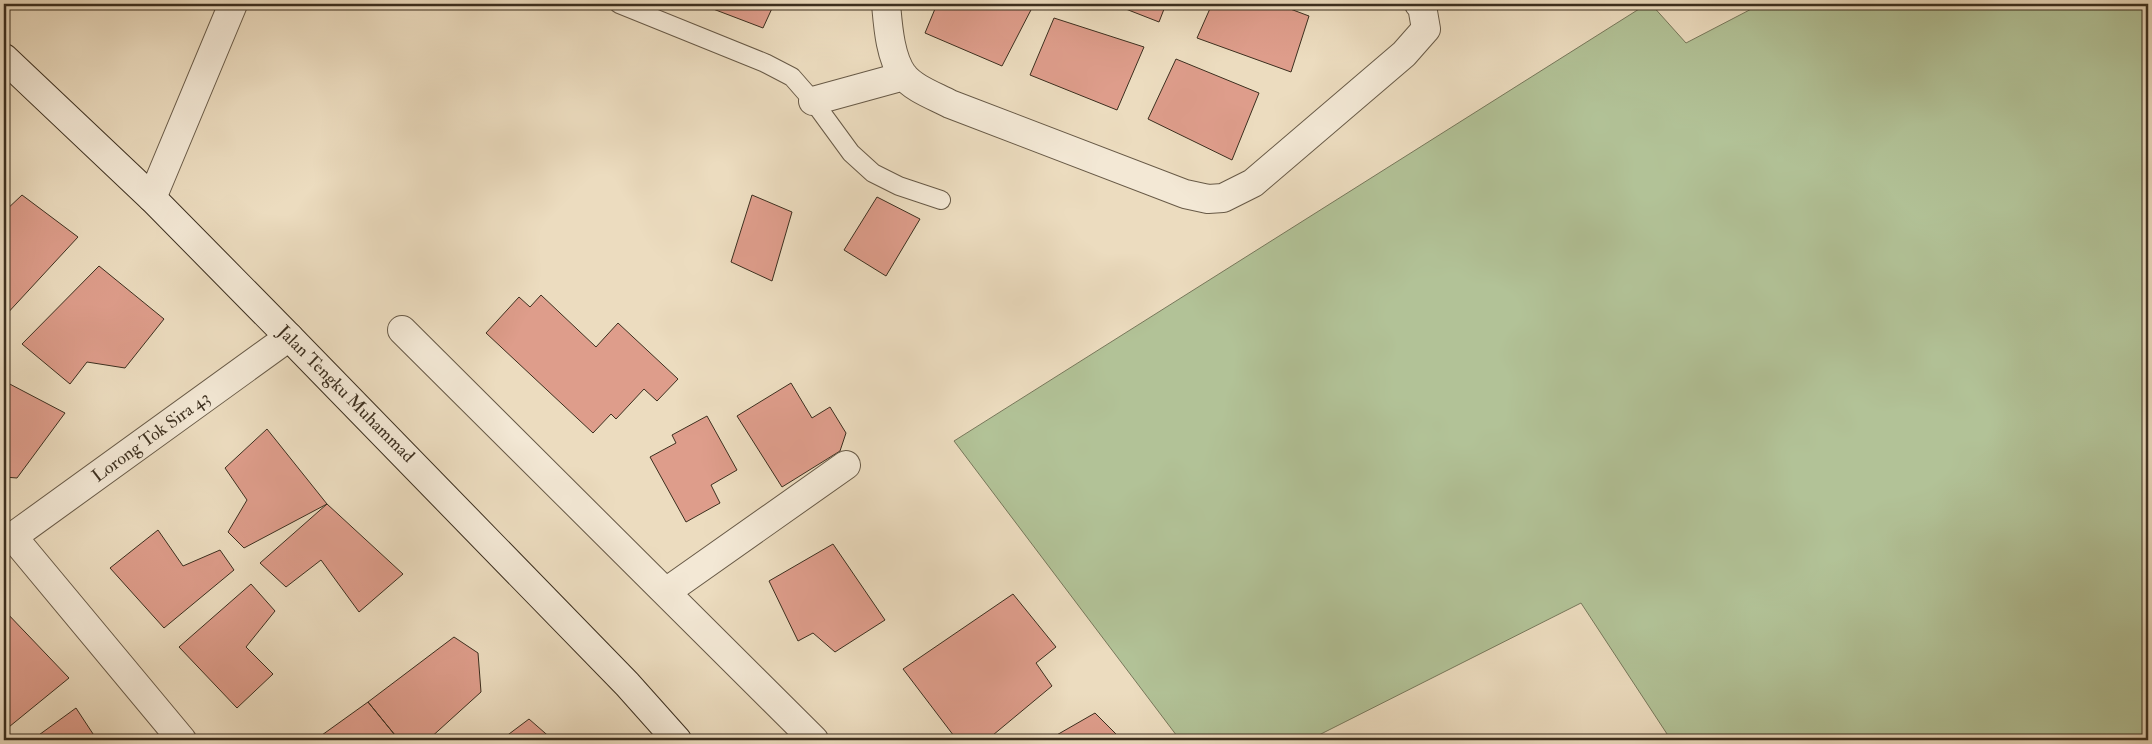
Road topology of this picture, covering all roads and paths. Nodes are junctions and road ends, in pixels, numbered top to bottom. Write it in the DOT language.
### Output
graph roads {
  1 [pos="233,4"];
  2 [pos="619,4"];
  3 [pos="886,4"];
  4 [pos="1419,4"];
  5 [pos="4,58"];
  6 [pos="904,76"];
  7 [pos="814,101"];
  8 [pos="152,198"];
  9 [pos="941,200"];
  10 [pos="402,330"];
  11 [pos="289,336"];
  12 [pos="846,466"];
  13 [pos="8,540"];
  14 [pos="666,592"];
  15 [pos="182,740"];
  16 [pos="677,740"];
  17 [pos="814,740"];
  1 -- 8 [label="street"];
  2 -- 7 [label="lane"];
  3 -- 6 [label="street"];
  4 -- 6 [label="street"];
  5 -- 8 [label="street, Jalan Tengku Muhammad"];
  6 -- 7 [label="street"];
  7 -- 9 [label="lane"];
  8 -- 11 [label="street, Jalan Tengku Muhammad"];
  10 -- 14 [label="street"];
  11 -- 13 [label="street, Lorong Tok Sira 43"];
  11 -- 16 [label="street, Jalan Tengku Muhammad"];
  12 -- 14 [label="street"];
  13 -- 15 [label="street"];
  14 -- 17 [label="street"];
}
